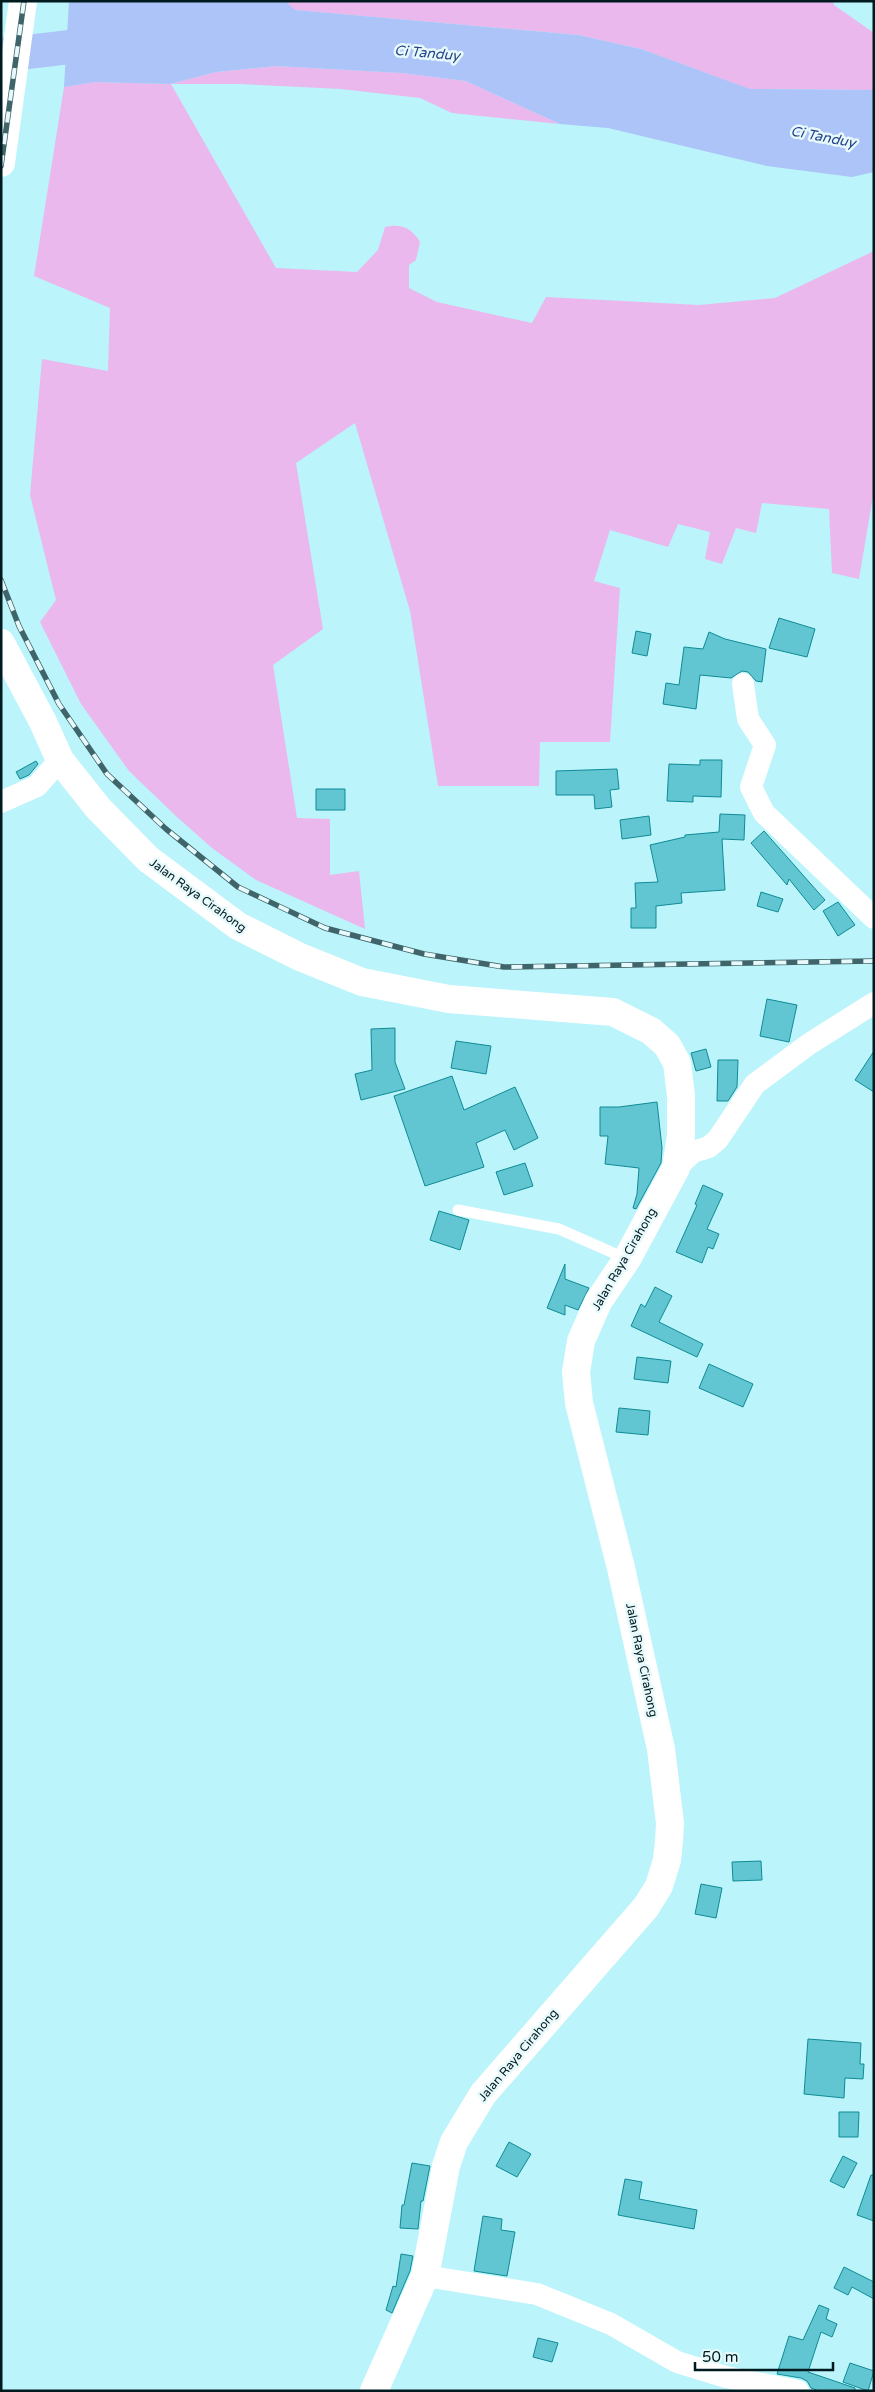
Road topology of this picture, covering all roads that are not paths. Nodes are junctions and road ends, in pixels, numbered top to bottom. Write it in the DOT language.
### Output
graph roads {
  1 [pos="23,1"];
  2 [pos="1,163"];
  3 [pos="1,643"];
  4 [pos="743,684"];
  5 [pos="60,760"];
  6 [pos="1,802"];
  7 [pos="874,918"];
  8 [pos="874,1003"];
  9 [pos="676,1168"];
  10 [pos="458,1210"];
  11 [pos="627,1259"];
  12 [pos="425,2276"];
  13 [pos="374,2391"];
  14 [pos="798,2391"];
  1 -- 2 [label="street"];
  3 -- 5 [label="street, Jalan Raya Cirahong"];
  4 -- 7 [label="street"];
  5 -- 6 [label="street"];
  5 -- 9 [label="street, Jalan Raya Cirahong"];
  8 -- 9 [label="street"];
  9 -- 11 [label="street, Jalan Raya Cirahong"];
  10 -- 11 [label="lane"];
  11 -- 12 [label="street, Jalan Raya Cirahong"];
  12 -- 13 [label="street, Jalan Raya Cirahong"];
  12 -- 14 [label="street"];
}
